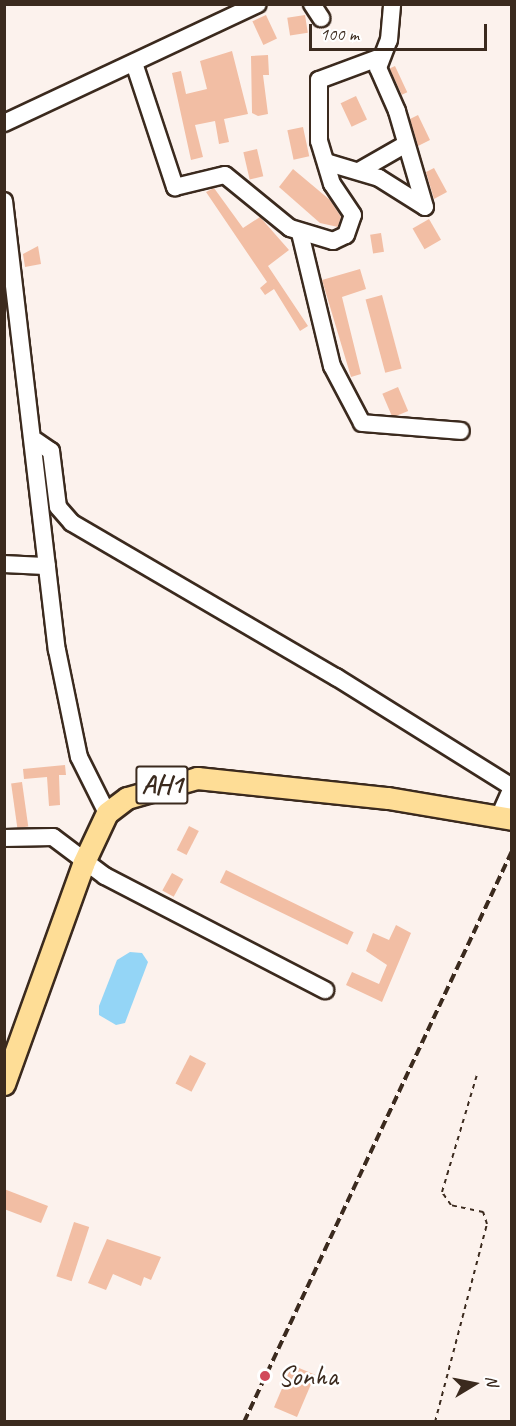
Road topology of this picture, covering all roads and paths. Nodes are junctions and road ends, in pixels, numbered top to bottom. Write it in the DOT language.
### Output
graph roads {
  1 [pos="258,4"];
  2 [pos="392,4"];
  3 [pos="381,57"];
  4 [pos="134,63"];
  5 [pos="4,123"];
  6 [pos="406,144"];
  7 [pos="329,163"];
  8 [pos="359,171"];
  9 [pos="4,201"];
  10 [pos="300,232"];
  11 [pos="9,271"];
  12 [pos="461,431"];
  13 [pos="36,441"];
  14 [pos="4,564"];
  15 [pos="46,566"];
  16 [pos="512,788"];
  17 [pos="107,813"];
  18 [pos="505,818"];
  19 [pos="4,838"];
  20 [pos="83,864"];
  21 [pos="325,990"];
  22 [pos="478,1071"];
  23 [pos="4,1084"];
  24 [pos="435,1422"];
  1 -- 4 [label="street"];
  2 -- 3 [label="street"];
  3 -- 6 [label="street"];
  3 -- 7 [label="street"];
  4 -- 5 [label="street"];
  4 -- 10 [label="street"];
  6 -- 8 [label="street"];
  6 -- 8 [label="street"];
  7 -- 8 [label="street"];
  7 -- 10 [label="street"];
  9 -- 11 [label="street"];
  10 -- 12 [label="street"];
  11 -- 13 [label="street"];
  13 -- 15 [label="street"];
  13 -- 16 [label="street"];
  14 -- 15 [label="street"];
  15 -- 17 [label="street"];
  16 -- 18 [label="street"];
  17 -- 18 [label="main road, AH1"];
  17 -- 20 [label="main road, AH1"];
  19 -- 20 [label="street"];
  20 -- 21 [label="street"];
  20 -- 23 [label="main road, AH1"];
  22 -- 24 [label="path"];
}
